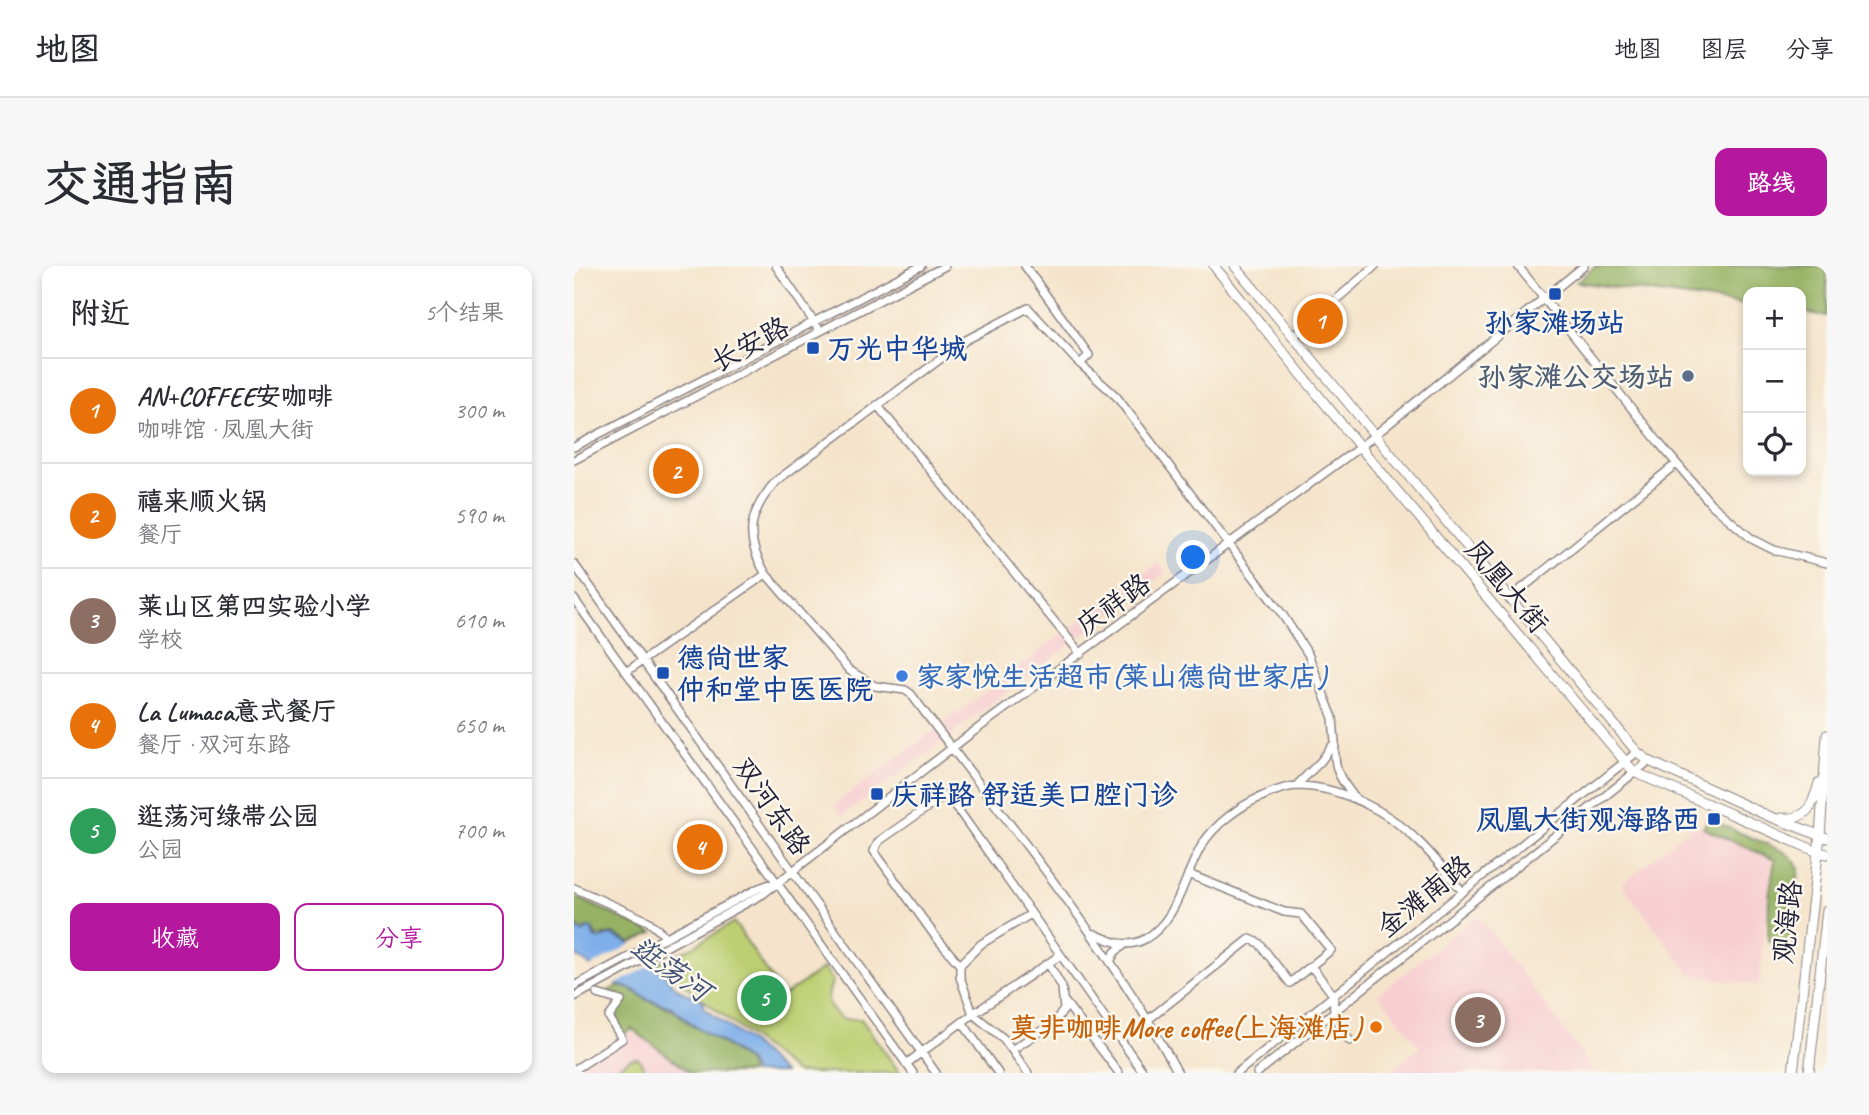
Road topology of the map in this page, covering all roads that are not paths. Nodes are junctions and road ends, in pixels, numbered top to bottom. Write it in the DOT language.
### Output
graph roads {
  1 [pos="776,266"];
  2 [pos="921,266"];
  3 [pos="945,266"];
  4 [pos="1026,266"];
  5 [pos="1214,266"];
  6 [pos="1235,266"];
  7 [pos="1375,266"];
  8 [pos="1518,266"];
  9 [pos="1584,266"];
  10 [pos="1544,298"];
  11 [pos="814,322"];
  12 [pos="820,331"];
  13 [pos="1293,337"];
  14 [pos="1310,358"];
  15 [pos="1080,364"];
  16 [pos="1294,365"];
  17 [pos="877,405"];
  18 [pos="1373,435"];
  19 [pos="574,447"];
  20 [pos="1360,447"];
  21 [pos="574,460"];
  22 [pos="1676,464"];
  23 [pos="1439,515"];
  24 [pos="1427,526"];
  25 [pos="1229,545"];
  26 [pos="1827,563"];
  27 [pos="574,564"];
  28 [pos="766,574"];
  29 [pos="1509,598"];
  30 [pos="574,599"];
  31 [pos="1081,654"];
  32 [pos="643,659"];
  33 [pos="626,672"];
  34 [pos="1607,716"];
  35 [pos="1596,728"];
  36 [pos="1827,735"];
  37 [pos="1335,742"];
  38 [pos="951,749"];
  39 [pos="1637,752"];
  40 [pos="1648,761"];
  41 [pos="1625,763"];
  42 [pos="1634,772"];
  43 [pos="1823,772"];
  44 [pos="1296,786"];
  45 [pos="1358,801"];
  46 [pos="1560,814"];
  47 [pos="1770,817"];
  48 [pos="1568,824"];
  49 [pos="1824,837"];
  50 [pos="1822,853"];
  51 [pos="792,871"];
  52 [pos="1188,874"];
  53 [pos="777,882"];
  54 [pos="574,888"];
  55 [pos="1463,892"];
  56 [pos="1827,910"];
  57 [pos="1031,914"];
  58 [pos="1089,932"];
  59 [pos="666,937"];
  60 [pos="1124,945"];
  61 [pos="653,948"];
  62 [pos="1059,956"];
  63 [pos="1110,962"];
  64 [pos="1048,963"];
  65 [pos="960,965"];
  66 [pos="1311,966"];
  67 [pos="574,986"];
  68 [pos="597,994"];
  69 [pos="1334,996"];
  70 [pos="574,997"];
  71 [pos="1065,1001"];
  72 [pos="1332,1013"];
  73 [pos="973,1014"];
  74 [pos="1149,1019"];
  75 [pos="961,1022"];
  76 [pos="1350,1041"];
  77 [pos="1013,1049"];
  78 [pos="921,1052"];
  79 [pos="906,1064"];
  80 [pos="574,1070"];
  81 [pos="913,1073"];
  82 [pos="936,1073"];
  83 [pos="998,1073"];
  84 [pos="1028,1073"];
  85 [pos="1119,1073"];
  86 [pos="1144,1073"];
  87 [pos="1178,1073"];
  88 [pos="1237,1073"];
  89 [pos="1256,1073"];
  90 [pos="1793,1073"];
  91 [pos="1809,1073"];
  1 -- 11 [label="street"];
  2 -- 11 [label="street, 长安路"];
  3 -- 12 [label="street, 长安路"];
  4 -- 15 [label="street"];
  5 -- 16 [label="main road, 凤凰大街"];
  6 -- 13 [label="main road, 凤凰大街"];
  7 -- 13 [label="street"];
  8 -- 10 [label="street"];
  9 -- 10 [label="street, 庆祥路"];
  10 -- 18 [label="street, 庆祥路"];
  10 -- 22 [label="street"];
  11 -- 12 [label="street"];
  11 -- 19 [label="street, 长安路"];
  12 -- 21 [label="street, 长安路"];
  13 -- 14 [label="main road, 凤凰大街"];
  14 -- 16 [label="main road"];
  14 -- 18 [label="main road, 凤凰大街"];
  15 -- 17 [label="street"];
  15 -- 25 [label="street"];
  16 -- 20 [label="main road, 凤凰大街"];
  17 -- 28 [label="street"];
  17 -- 31 [label="street"];
  18 -- 20 [label="street, 庆祥路"];
  18 -- 23 [label="main road, 凤凰大街"];
  20 -- 24 [label="main road, 凤凰大街"];
  20 -- 25 [label="street, 庆祥路"];
  22 -- 26 [label="street"];
  22 -- 29 [label="street"];
  23 -- 24 [label="main road"];
  23 -- 29 [label="main road, 凤凰大街"];
  24 -- 35 [label="main road, 凤凰大街"];
  25 -- 31 [label="street, 庆祥路"];
  25 -- 37 [label="street"];
  27 -- 32 [label="street, 双河东路"];
  28 -- 32 [label="street"];
  28 -- 38 [label="street"];
  29 -- 34 [label="main road, 凤凰大街"];
  30 -- 33 [label="street, 双河东路"];
  31 -- 38 [label="street, 庆祥路"];
  32 -- 33 [label="street"];
  32 -- 51 [label="street, 双河东路"];
  33 -- 53 [label="street, 双河东路"];
  34 -- 35 [label="main road"];
  34 -- 39 [label="main road, 凤凰大街"];
  35 -- 41 [label="main road, 凤凰大街"];
  36 -- 43 [label="main road, 观海路"];
  37 -- 44 [label="street"];
  37 -- 45 [label="street"];
  38 -- 51 [label="street, 庆祥路"];
  38 -- 58 [label="street"];
  39 -- 40 [label="main road, 凤凰大街"];
  39 -- 41 [label="street, 金滩南路"];
  40 -- 42 [label="street, 金滩南路"];
  40 -- 47 [label="main road, 凤凰大街"];
  41 -- 42 [label="main road, 凤凰大街"];
  41 -- 46 [label="street, 金滩南路"];
  42 -- 48 [label="street, 金滩南路"];
  42 -- 50 [label="main road, 凤凰大街"];
  43 -- 47 [label="main road"];
  43 -- 49 [label="main road, 观海路"];
  44 -- 45 [label="street"];
  44 -- 52 [label="street"];
  45 -- 55 [label="street"];
  46 -- 48 [label="street"];
  46 -- 55 [label="street, 金滩南路"];
  47 -- 49 [label="main road, 凤凰大街"];
  48 -- 72 [label="street, 金滩南路"];
  49 -- 50 [label="main road, 观海路"];
  50 -- 90 [label="main road, 观海路"];
  51 -- 53 [label="street, 庆祥路"];
  51 -- 78 [label="street, 双河东路"];
  52 -- 60 [label="street"];
  52 -- 66 [label="street"];
  53 -- 59 [label="street, 庆祥路"];
  53 -- 61 [label="street, 庆祥路"];
  53 -- 79 [label="street, 双河东路"];
  54 -- 59 [label="street"];
  55 -- 69 [label="street, 金滩南路"];
  56 -- 91 [label="main road, 观海路"];
  57 -- 62 [label="street"];
  57 -- 65 [label="street"];
  57 -- 65 [label="street"];
  58 -- 60 [label="street"];
  58 -- 63 [label="street"];
  59 -- 61 [label="street, 庆祥路"];
  60 -- 63 [label="street"];
  61 -- 67 [label="street, 庆祥路"];
  61 -- 70 [label="street, 庆祥路"];
  62 -- 64 [label="street"];
  62 -- 86 [label="street"];
  63 -- 74 [label="street"];
  64 -- 71 [label="street"];
  64 -- 73 [label="street"];
  65 -- 73 [label="street"];
  66 -- 69 [label="street"];
  66 -- 74 [label="street"];
  68 -- 80 [label="street"];
  69 -- 72 [label="street"];
  69 -- 88 [label="street, 金滩南路"];
  71 -- 77 [label="street"];
  71 -- 85 [label="street"];
  72 -- 76 [label="street"];
  72 -- 89 [label="street, 金滩南路"];
  73 -- 75 [label="street"];
  73 -- 77 [label="street"];
  74 -- 87 [label="street"];
  75 -- 78 [label="street"];
  75 -- 83 [label="street"];
  77 -- 84 [label="street"];
  78 -- 79 [label="street"];
  78 -- 82 [label="street, 双河东路"];
  79 -- 81 [label="street, 双河东路"];
}
